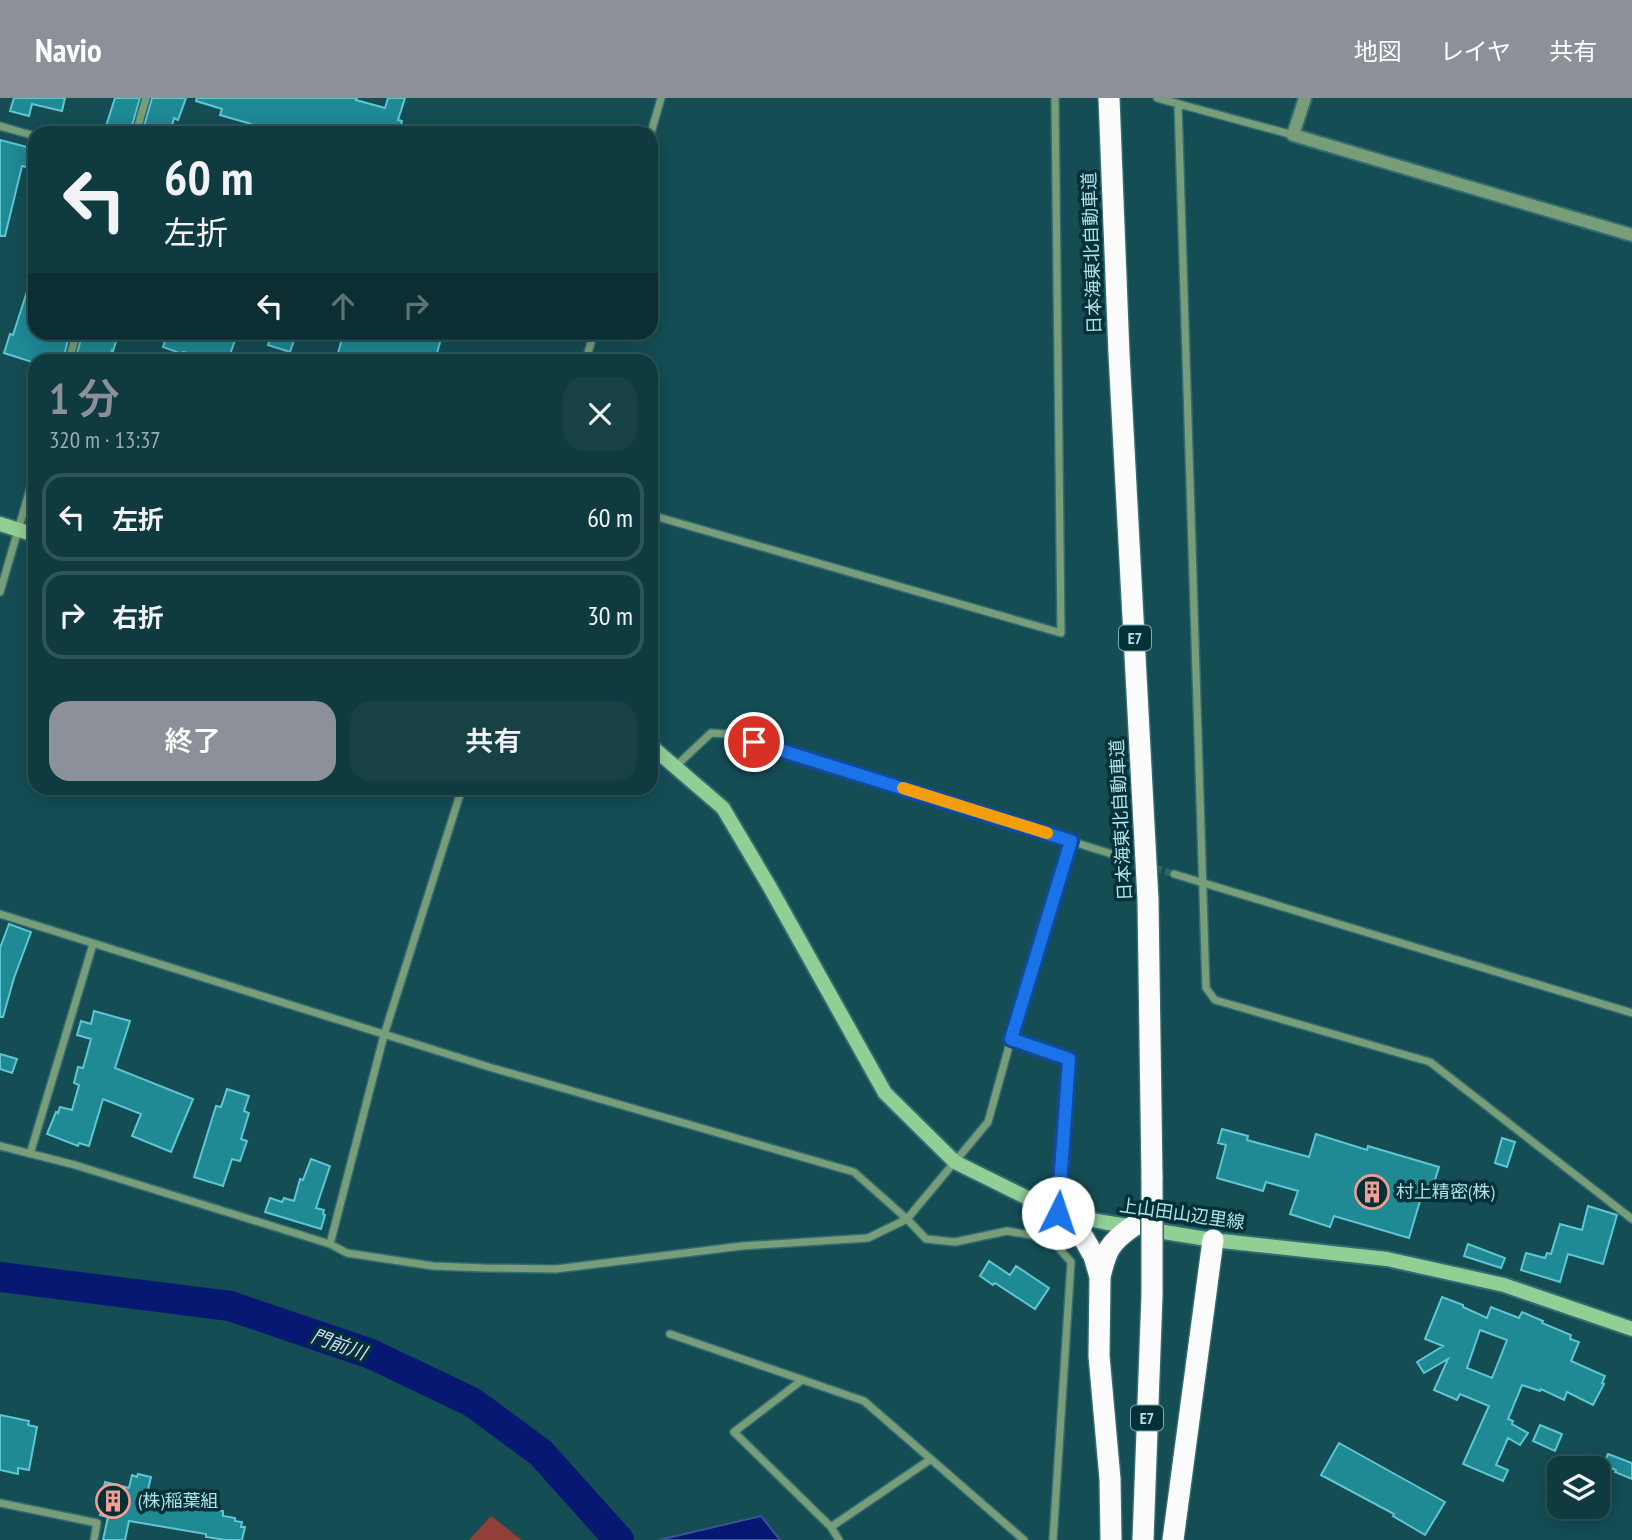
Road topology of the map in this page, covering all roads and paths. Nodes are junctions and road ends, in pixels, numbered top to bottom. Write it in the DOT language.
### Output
graph roads {
  1 [pos="146,98"];
  2 [pos="661,98"];
  3 [pos="1055,98"];
  4 [pos="1109,98"];
  5 [pos="1157,98"];
  6 [pos="1305,98"];
  7 [pos="1178,104"];
  8 [pos="0,126"];
  9 [pos="138,126"];
  10 [pos="653,126"];
  11 [pos="28,134"];
  12 [pos="1293,135"];
  13 [pos="1632,235"];
  14 [pos="28,496"];
  15 [pos="658,517"];
  16 [pos="0,524"];
  17 [pos="18,530"];
  18 [pos="28,533"];
  19 [pos="0,592"];
  20 [pos="658,752"];
  21 [pos="676,768"];
  22 [pos="460,795"];
  23 [pos="1071,841"];
  24 [pos="1115,855"];
  25 [pos="1174,873"];
  26 [pos="1202,881"];
  27 [pos="0,914"];
  28 [pos="93,943"];
  29 [pos="1632,1013"];
  30 [pos="384,1035"];
  31 [pos="1011,1039"];
  32 [pos="0,1146"];
  33 [pos="30,1154"];
  34 [pos="955,1162"];
  35 [pos="1058,1213"];
  36 [pos="907,1219"];
  37 [pos="1632,1219"];
  38 [pos="1132,1227"];
  39 [pos="1213,1240"];
  40 [pos="330,1244"];
  41 [pos="1100,1277"];
  42 [pos="1632,1329"];
  43 [pos="670,1334"];
  44 [pos="802,1380"];
  45 [pos="931,1459"];
  46 [pos="0,1503"];
  47 [pos="831,1527"];
  48 [pos="94,1540"];
  49 [pos="839,1540"];
  50 [pos="1024,1540"];
  51 [pos="1053,1540"];
  52 [pos="1111,1540"];
  53 [pos="1143,1540"];
  54 [pos="1173,1540"];
  1 -- 9 [label="street"];
  2 -- 10 [label="street"];
  3 -- 15 [label="street"];
  4 -- 53 [label="highway, 日本海東北自動車道 / E7, bridge"];
  5 -- 7 [label="street"];
  6 -- 12 [label="street"];
  7 -- 12 [label="street"];
  7 -- 26 [label="street"];
  8 -- 11 [label="street"];
  12 -- 13 [label="street"];
  14 -- 17 [label="street"];
  16 -- 17 [label="main road"];
  17 -- 18 [label="main road"];
  17 -- 19 [label="street"];
  20 -- 21 [label="main road, 上山田山辺里線"];
  21 -- 23 [label="street"];
  21 -- 34 [label="main road, 上山田山辺里線"];
  22 -- 30 [label="street"];
  23 -- 24 [label="street"];
  23 -- 31 [label="street"];
  25 -- 26 [label="street"];
  26 -- 29 [label="street"];
  26 -- 37 [label="street"];
  27 -- 28 [label="street"];
  28 -- 30 [label="street"];
  28 -- 33 [label="street"];
  30 -- 36 [label="street"];
  30 -- 40 [label="street"];
  31 -- 34 [label="street"];
  31 -- 35 [label="street"];
  32 -- 33 [label="street"];
  33 -- 40 [label="street"];
  34 -- 35 [label="main road, 上山田山辺里線"];
  34 -- 36 [label="street"];
  35 -- 38 [label="main road, 上山田山辺里線"];
  35 -- 41 [label="highway"];
  36 -- 40 [label="street"];
  36 -- 51 [label="street"];
  38 -- 39 [label="main road, 上山田山辺里線"];
  38 -- 41 [label="highway"];
  39 -- 42 [label="main road, 上山田山辺里線"];
  39 -- 54 [label="highway"];
  41 -- 52 [label="highway"];
  43 -- 44 [label="street"];
  44 -- 45 [label="street"];
  44 -- 47 [label="street"];
  45 -- 47 [label="street"];
  45 -- 50 [label="street"];
  46 -- 48 [label="street"];
  47 -- 49 [label="street"];
}
